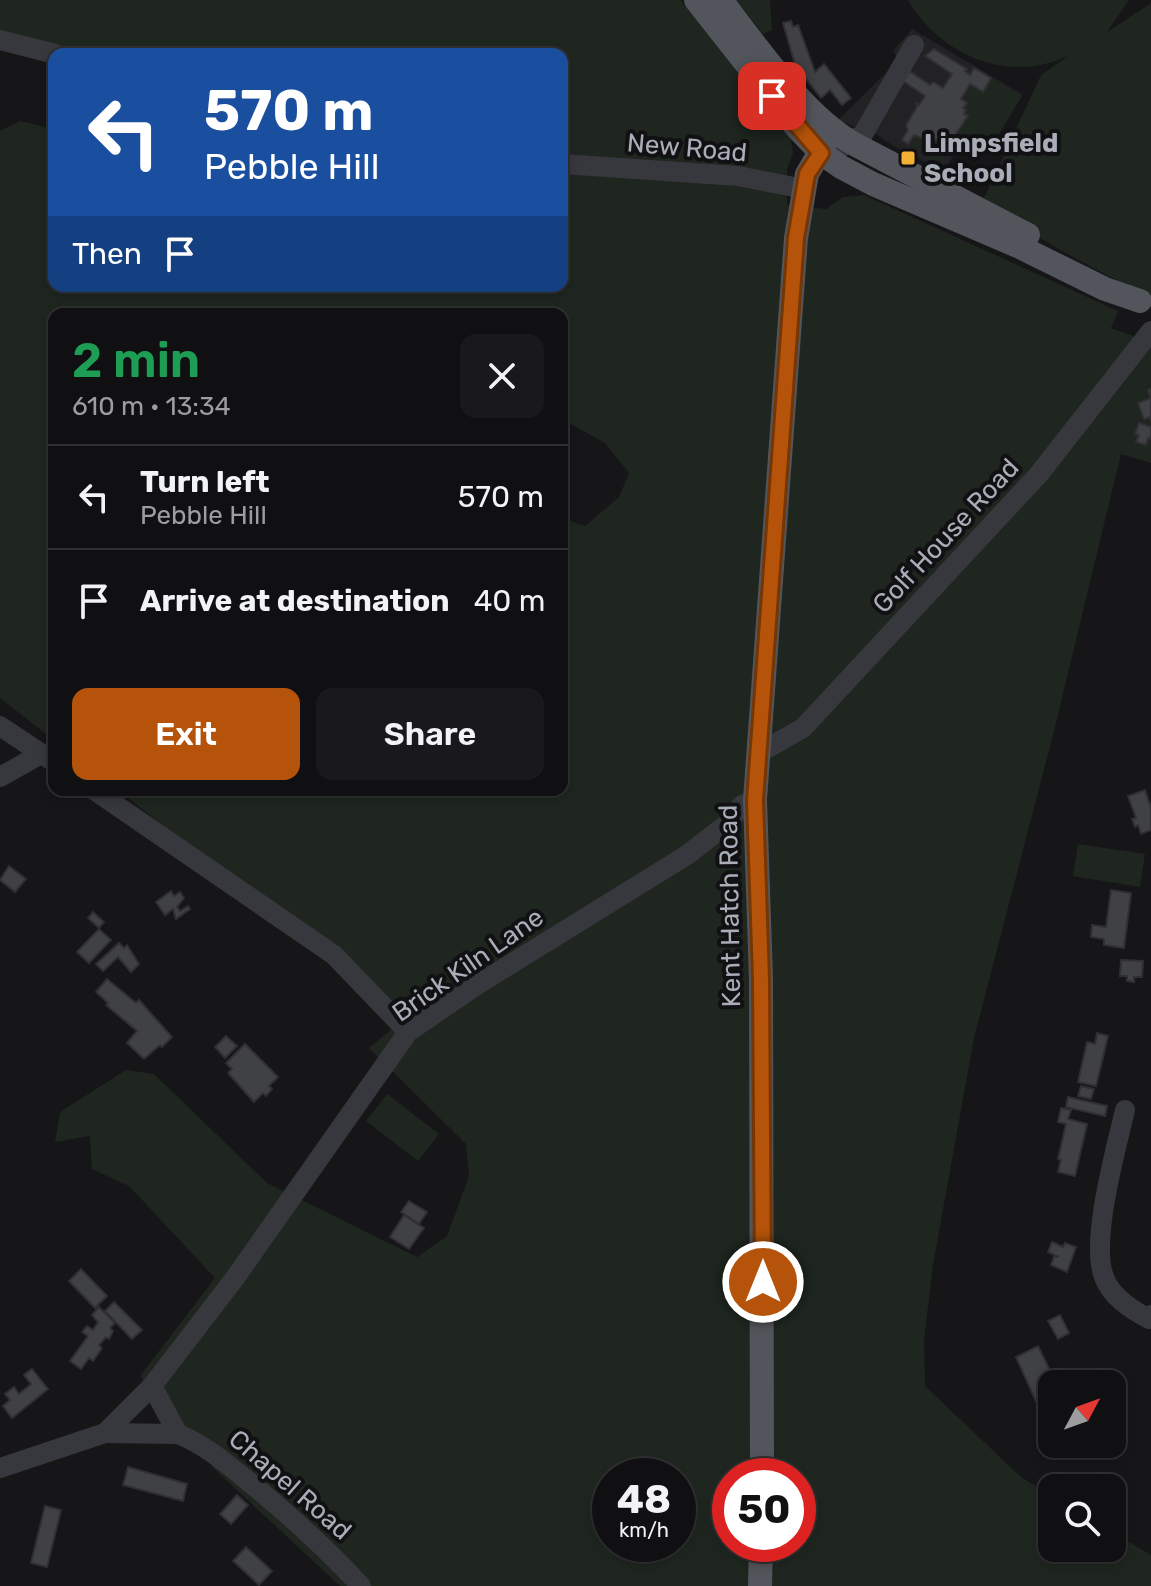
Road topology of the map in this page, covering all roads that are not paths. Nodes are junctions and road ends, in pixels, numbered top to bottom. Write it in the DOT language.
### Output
graph roads {
  1 [pos="696,0"];
  2 [pos="721,0"];
  3 [pos="0,40"];
  4 [pos="914,45"];
  5 [pos="48,52"];
  6 [pos="845,138"];
  7 [pos="831,159"];
  8 [pos="568,164"];
  9 [pos="805,193"];
  10 [pos="1146,304"];
  11 [pos="1151,331"];
  12 [pos="0,726"];
  13 [pos="757,754"];
  14 [pos="48,758"];
  15 [pos="0,777"];
  16 [pos="103,796"];
  17 [pos="755,800"];
  18 [pos="402,1024"];
  19 [pos="1125,1110"];
  20 [pos="1151,1315"];
  21 [pos="152,1386"];
  22 [pos="105,1433"];
  23 [pos="178,1434"];
  24 [pos="762,1458"];
  25 [pos="0,1468"];
  26 [pos="761,1562"];
  27 [pos="361,1586"];
  28 [pos="760,1586"];
  1 -- 7 [label="main road"];
  2 -- 6 [label="main road"];
  3 -- 5 [label="street"];
  4 -- 6 [label="street"];
  6 -- 7 [label="main road"];
  6 -- 10 [label="main road"];
  7 -- 9 [label="main road"];
  7 -- 10 [label="main road"];
  8 -- 9 [label="street, New Road"];
  9 -- 13 [label="main road, Kent Hatch Road"];
  11 -- 13 [label="street, Golf House Road"];
  12 -- 14 [label="street"];
  13 -- 17 [label="main road, Kent Hatch Road"];
  14 -- 15 [label="street"];
  16 -- 18 [label="street"];
  17 -- 18 [label="street, Brick Kiln Lane"];
  17 -- 24 [label="main road, Kent Hatch Road"];
  18 -- 21 [label="street, Brick Kiln Lane"];
  19 -- 20 [label="street"];
  21 -- 22 [label="street, Brick Kiln Lane"];
  21 -- 23 [label="street"];
  22 -- 23 [label="street"];
  22 -- 25 [label="street"];
  23 -- 27 [label="street, Chapel Road"];
  26 -- 28 [label="main road"];
}
